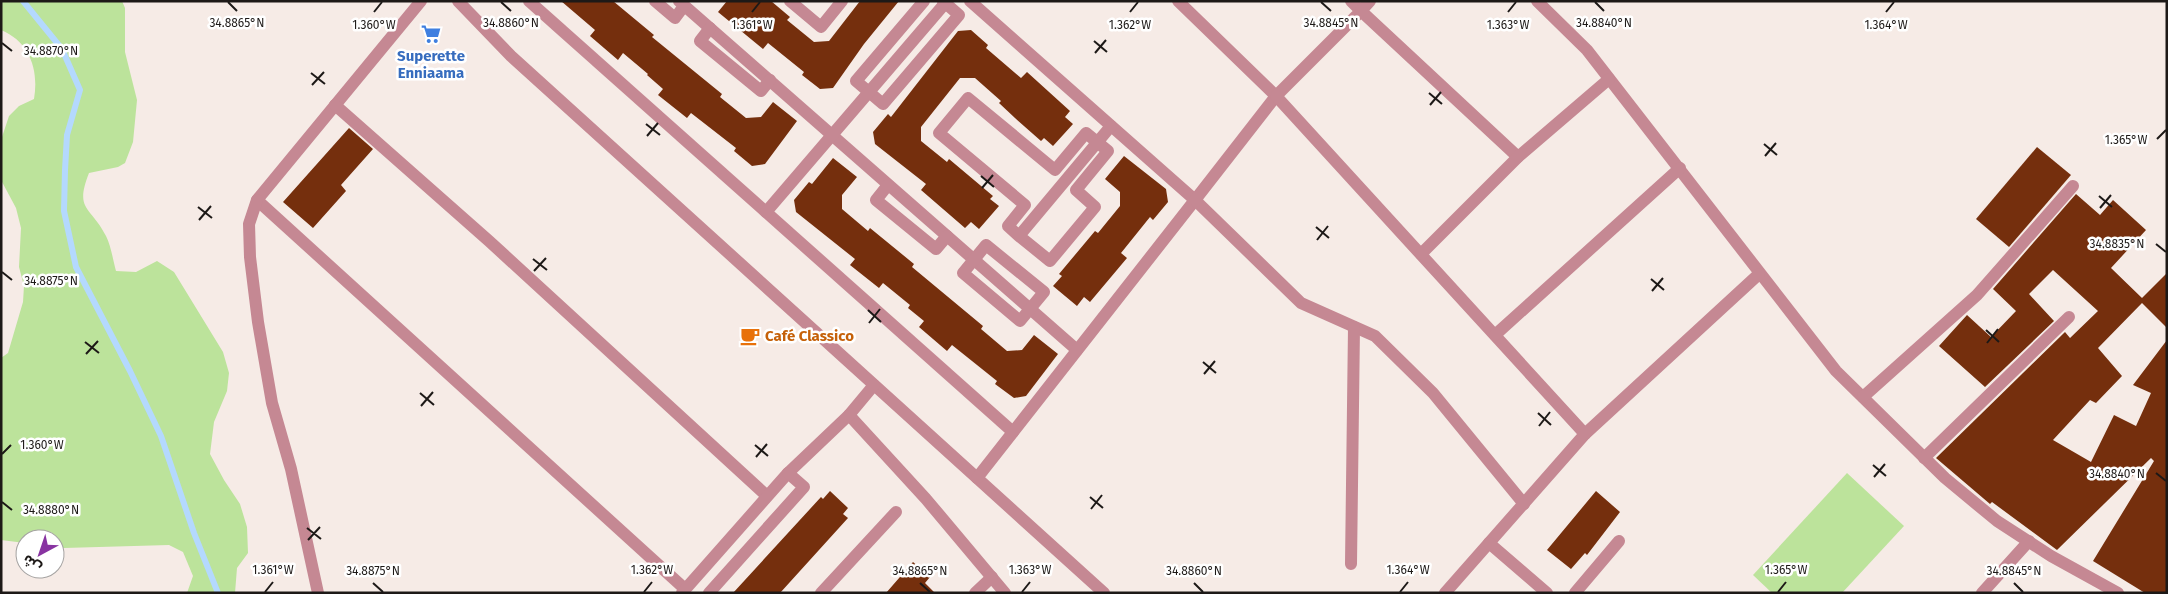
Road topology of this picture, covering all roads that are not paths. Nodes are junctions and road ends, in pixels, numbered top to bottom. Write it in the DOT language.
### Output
graph roads {
  1 [pos="421,1"];
  2 [pos="458,1"];
  3 [pos="529,1"];
  4 [pos="655,1"];
  5 [pos="790,1"];
  6 [pos="842,1"];
  7 [pos="924,1"];
  8 [pos="970,1"];
  9 [pos="1178,1"];
  10 [pos="1351,1"];
  11 [pos="1370,1"];
  12 [pos="1537,1"];
  13 [pos="945,2"];
  14 [pos="682,4"];
  15 [pos="1361,11"];
  16 [pos="1609,78"];
  17 [pos="869,92"];
  18 [pos="1276,96"];
  19 [pos="335,105"];
  20 [pos="1111,126"];
  21 [pos="832,135"];
  22 [pos="1097,142"];
  23 [pos="1518,158"];
  24 [pos="1680,168"];
  25 [pos="888,185"];
  26 [pos="2072,186"];
  27 [pos="258,200"];
  28 [pos="1195,200"];
  29 [pos="766,212"];
  30 [pos="946,236"];
  31 [pos="1019,236"];
  32 [pos="1421,254"];
  33 [pos="974,260"];
  34 [pos="1759,274"];
  35 [pos="1030,308"];
  36 [pos="2069,317"];
  37 [pos="1354,327"];
  38 [pos="1495,335"];
  39 [pos="1077,350"];
  40 [pos="874,385"];
  41 [pos="1862,397"];
  42 [pos="849,415"];
  43 [pos="1013,432"];
  44 [pos="1586,434"];
  45 [pos="1924,458"];
  46 [pos="788,473"];
  47 [pos="977,478"];
  48 [pos="767,496"];
  49 [pos="1524,504"];
  50 [pos="896,512"];
  51 [pos="1619,541"];
  52 [pos="2029,541"];
  53 [pos="1489,543"];
  54 [pos="1351,564"];
  55 [pos="992,577"];
  56 [pos="684,591"];
  57 [pos="318,593"];
  58 [pos="709,593"];
  59 [pos="821,593"];
  60 [pos="975,593"];
  61 [pos="1005,593"];
  62 [pos="1104,593"];
  63 [pos="1445,593"];
  64 [pos="1547,593"];
  65 [pos="1575,593"];
  66 [pos="1982,593"];
  67 [pos="2118,593"];
  1 -- 19 [label="street"];
  2 -- 40 [label="street"];
  3 -- 29 [label="street"];
  4 -- 14 [label="street"];
  5 -- 6 [label="street"];
  7 -- 17 [label="street"];
  8 -- 20 [label="street"];
  9 -- 18 [label="street"];
  10 -- 15 [label="street"];
  11 -- 15 [label="street"];
  12 -- 16 [label="street"];
  13 -- 17 [label="street"];
  13 -- 17 [label="street"];
  14 -- 21 [label="street"];
  15 -- 18 [label="street"];
  15 -- 23 [label="street"];
  16 -- 23 [label="street"];
  16 -- 24 [label="street"];
  17 -- 21 [label="street"];
  18 -- 28 [label="street"];
  18 -- 32 [label="street"];
  19 -- 27 [label="street"];
  19 -- 48 [label="street"];
  20 -- 22 [label="street"];
  20 -- 28 [label="street"];
  21 -- 25 [label="street"];
  21 -- 29 [label="street"];
  22 -- 31 [label="street"];
  22 -- 31 [label="street"];
  22 -- 31 [label="street"];
  23 -- 32 [label="street"];
  24 -- 34 [label="street"];
  24 -- 38 [label="street"];
  25 -- 30 [label="street"];
  25 -- 30 [label="street"];
  26 -- 41 [label="street"];
  27 -- 56 [label="street"];
  27 -- 57 [label="street"];
  28 -- 37 [label="street"];
  28 -- 39 [label="street"];
  29 -- 43 [label="street"];
  30 -- 33 [label="street"];
  32 -- 38 [label="street"];
  33 -- 35 [label="street"];
  33 -- 35 [label="street"];
  33 -- 35 [label="street"];
  34 -- 41 [label="street"];
  34 -- 44 [label="street"];
  35 -- 39 [label="street"];
  36 -- 45 [label="street"];
  37 -- 49 [label="street"];
  37 -- 54 [label="street"];
  38 -- 44 [label="street"];
  39 -- 43 [label="street"];
  40 -- 42 [label="street"];
  40 -- 47 [label="street"];
  41 -- 45 [label="street"];
  42 -- 46 [label="street"];
  42 -- 55 [label="street"];
  43 -- 47 [label="street"];
  44 -- 49 [label="street"];
  45 -- 52 [label="street"];
  46 -- 48 [label="street"];
  46 -- 58 [label="street"];
  47 -- 62 [label="street"];
  48 -- 56 [label="street"];
  49 -- 53 [label="street"];
  50 -- 59 [label="street"];
  51 -- 65 [label="street"];
  52 -- 66 [label="street"];
  52 -- 67 [label="street"];
  53 -- 63 [label="street"];
  53 -- 64 [label="street"];
  55 -- 60 [label="street"];
  55 -- 61 [label="street"];
}
